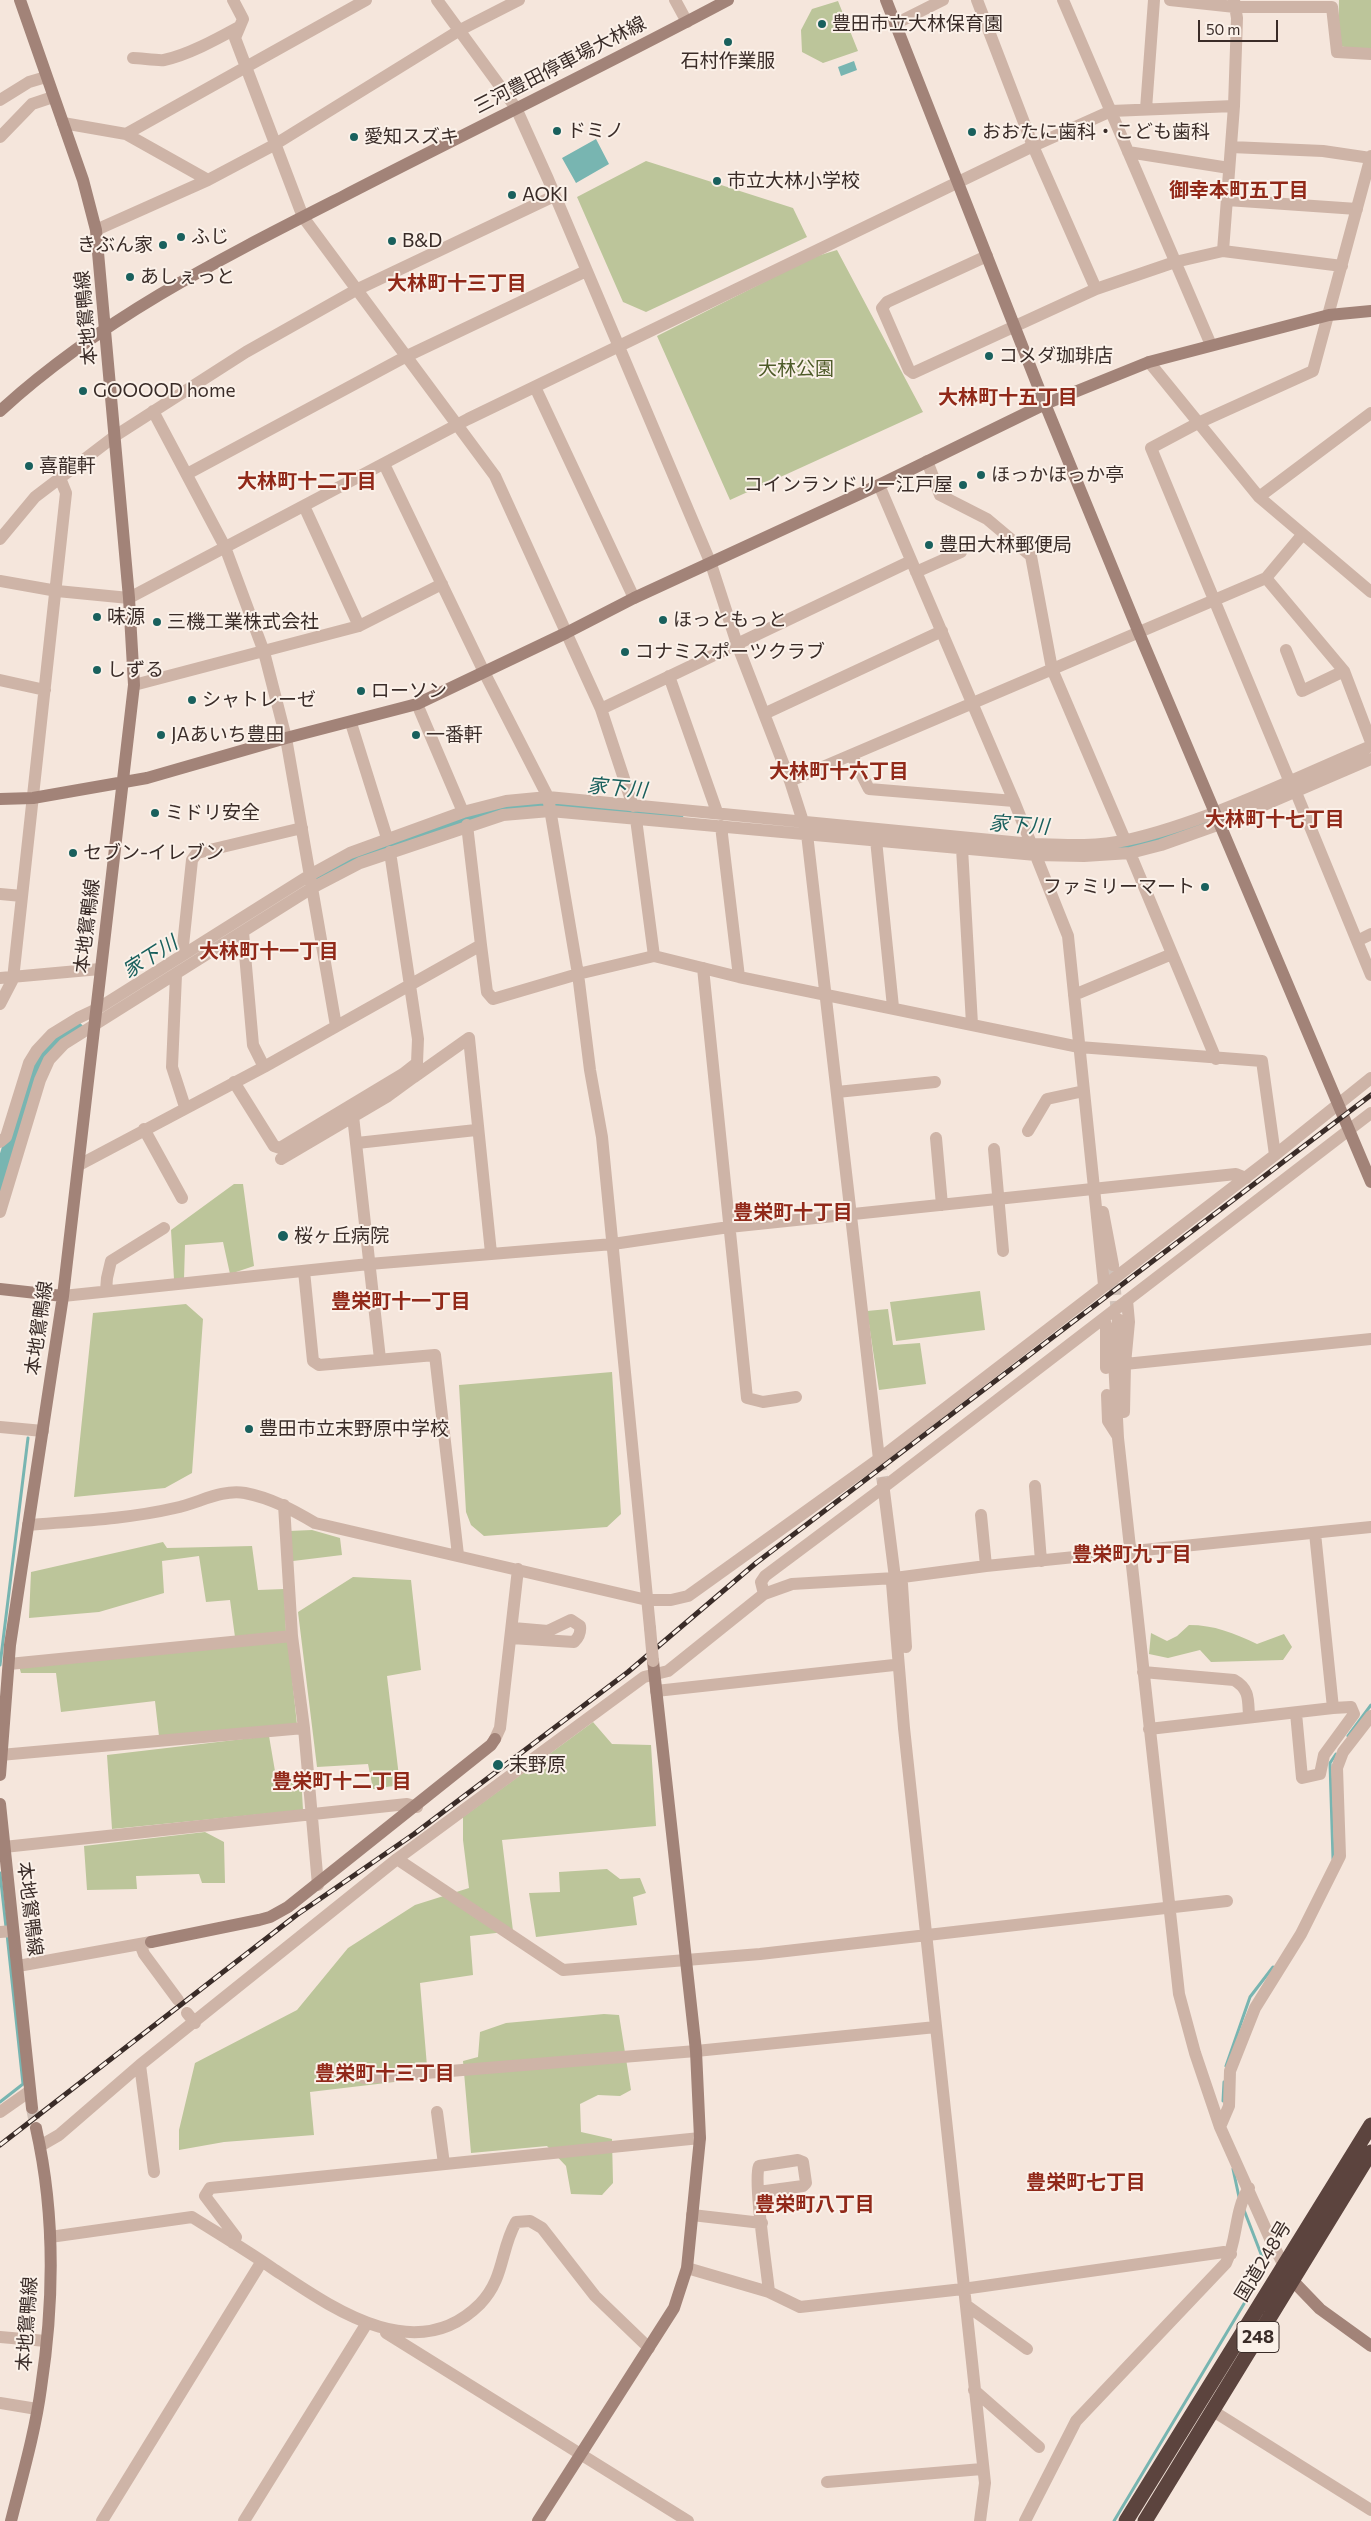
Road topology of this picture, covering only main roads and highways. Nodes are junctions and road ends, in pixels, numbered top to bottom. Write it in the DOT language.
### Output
graph roads {
  1 [pos="1371,2124"];
  2 [pos="1371,2152"];
  3 [pos="1126,2521"];
  4 [pos="1144,2521"];
  1 -- 3 [label="highway, 国道248号 / 248"];
  2 -- 4 [label="highway, 国道248号 / 248"];
}
